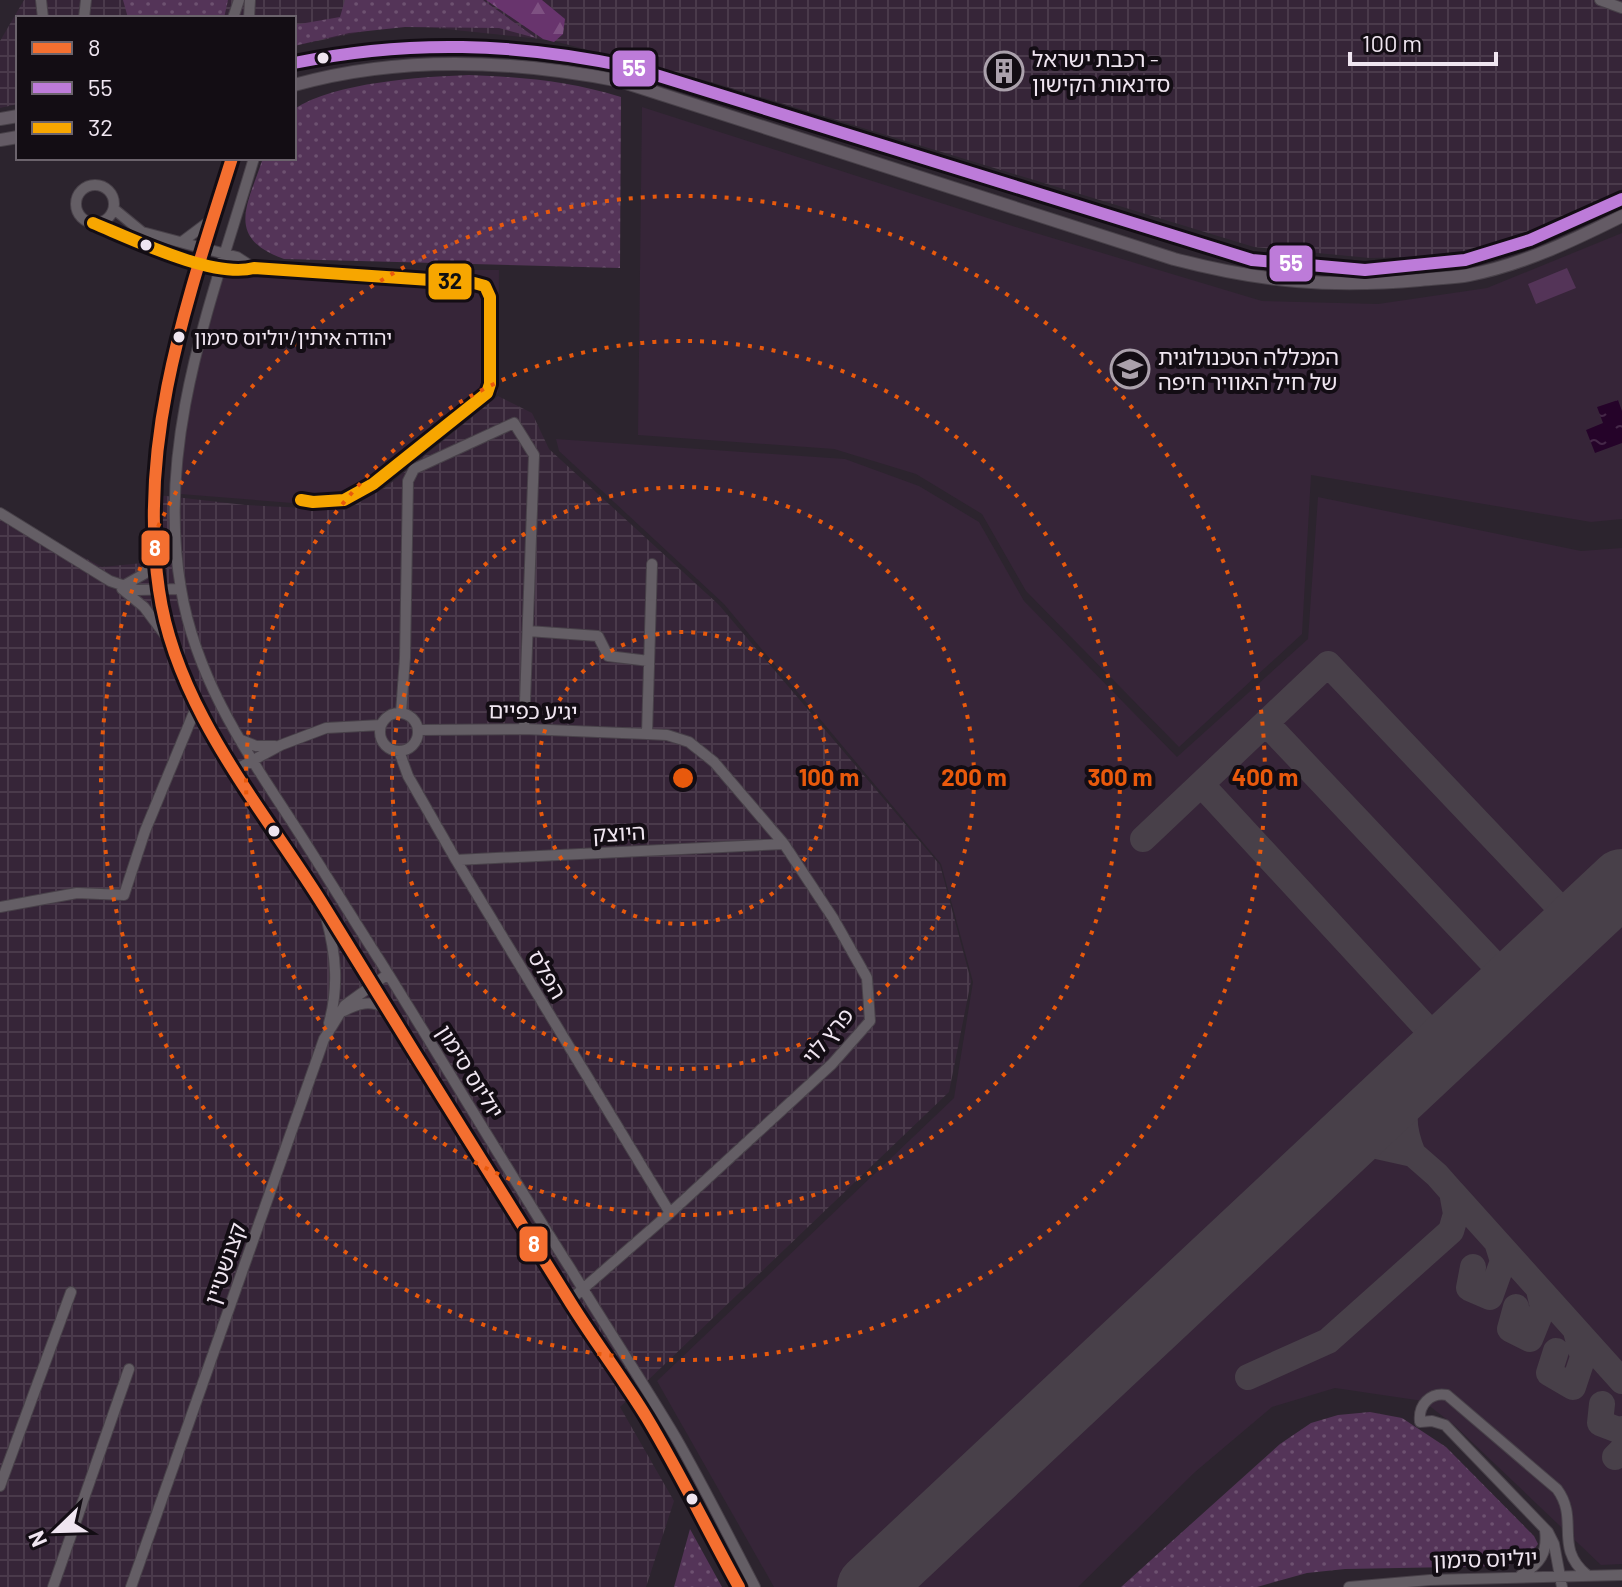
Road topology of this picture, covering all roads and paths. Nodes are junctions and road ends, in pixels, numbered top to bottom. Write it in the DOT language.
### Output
graph roads {
  1 [pos="1600,0"];
  2 [pos="1622,8"];
  3 [pos="296,63"];
  4 [pos="296,85"];
  5 [pos="231,160"];
  6 [pos="253,160"];
  7 [pos="1622,199"];
  8 [pos="114,209"];
  9 [pos="1622,216"];
  10 [pos="213,219"];
  11 [pos="93,223"];
  12 [pos="183,241"];
  13 [pos="204,248"];
  14 [pos="225,254"];
  15 [pos="199,262"];
  16 [pos="221,268"];
  17 [pos="254,268"];
  18 [pos="301,500"];
  19 [pos="0,513"];
  20 [pos="155,544"];
  21 [pos="652,564"];
  22 [pos="110,581"];
  23 [pos="122,586"];
  24 [pos="181,589"];
  25 [pos="159,591"];
  26 [pos="528,631"];
  27 [pos="175,652"];
  28 [pos="649,661"];
  29 [pos="197,705"];
  30 [pos="401,713"];
  31 [pos="381,725"];
  32 [pos="524,729"];
  33 [pos="418,730"];
  34 [pos="647,734"];
  35 [pos="238,737"];
  36 [pos="281,745"];
  37 [pos="399,751"];
  38 [pos="252,761"];
  39 [pos="235,770"];
  40 [pos="784,844"];
  41 [pos="456,860"];
  42 [pos="322,904"];
  43 [pos="0,907"];
  44 [pos="388,974"];
  45 [pos="371,984"];
  46 [pos="389,1012"];
  47 [pos="339,1014"];
  48 [pos="324,1039"];
  49 [pos="670,1213"];
  50 [pos="571,1271"];
  51 [pos="605,1271"];
  52 [pos="584,1289"];
  53 [pos="71,1292"];
  54 [pos="569,1301"];
  55 [pos="600,1315"];
  56 [pos="129,1369"];
  57 [pos="0,1486"];
  58 [pos="1545,1528"];
  59 [pos="1558,1575"];
  60 [pos="1587,1575"];
  61 [pos="1622,1575"];
  62 [pos="1519,1576"];
  63 [pos="53,1587"];
  64 [pos="131,1587"];
  65 [pos="739,1587"];
  66 [pos="755,1587"];
  67 [pos="1349,1587"];
  68 [pos="1562,1587"];
  1 -- 2 [label="street"];
  3 -- 7 [label="main road"];
  4 -- 9 [label="main road"];
  5 -- 10 [label="street, יוליוס סימון"];
  6 -- 14 [label="street, יוליוס סימון"];
  8 -- 11 [label="street"];
  8 -- 11 [label="street"];
  8 -- 12 [label="street"];
  10 -- 12 [label="street"];
  10 -- 13 [label="street, יוליוס סימון"];
  11 -- 15 [label="street"];
  12 -- 13 [label="street"];
  13 -- 14 [label="street"];
  13 -- 15 [label="street, יוליוס סימון"];
  14 -- 16 [label="street, יוליוס סימון"];
  14 -- 17 [label="street"];
  15 -- 16 [label="street"];
  15 -- 20 [label="street, יוליוס סימון"];
  16 -- 17 [label="street"];
  16 -- 24 [label="street, יוליוס סימון"];
  17 -- 18 [label="street"];
  19 -- 22 [label="street"];
  20 -- 23 [label="street"];
  20 -- 25 [label="street, יוליוס סימון"];
  21 -- 28 [label="street"];
  22 -- 23 [label="street"];
  22 -- 27 [label="street"];
  23 -- 25 [label="street"];
  24 -- 25 [label="street"];
  24 -- 35 [label="street, יוליוס סימון"];
  25 -- 27 [label="street, יוליוס סימון"];
  26 -- 28 [label="street"];
  26 -- 30 [label="street"];
  26 -- 32 [label="street"];
  27 -- 29 [label="street, יוליוס סימון"];
  28 -- 34 [label="street"];
  29 -- 39 [label="street, יוליוס סימון"];
  29 -- 43 [label="street"];
  30 -- 31 [label="street"];
  30 -- 33 [label="street"];
  31 -- 36 [label="street"];
  31 -- 37 [label="street"];
  32 -- 33 [label="street, יגיע כפיים"];
  32 -- 34 [label="street, יגיע כפיים"];
  33 -- 37 [label="street"];
  34 -- 40 [label="street, פרץ לוי"];
  35 -- 36 [label="street"];
  35 -- 38 [label="street, יוליוס סימון"];
  36 -- 38 [label="street"];
  37 -- 41 [label="street, הפלס"];
  38 -- 39 [label="street"];
  38 -- 44 [label="street, יוליוס סימון"];
  39 -- 42 [label="street, יוליוס סימון"];
  40 -- 41 [label="street, היוצק"];
  40 -- 49 [label="street, פרץ לוי"];
  41 -- 49 [label="street, הפלס"];
  42 -- 45 [label="street, יוליוס סימון"];
  42 -- 48 [label="street"];
  44 -- 45 [label="street, קצנשטיין"];
  44 -- 50 [label="street, יוליוס סימון"];
  45 -- 46 [label="street, יוליוס סימון"];
  45 -- 47 [label="street, קצנשטיין"];
  46 -- 47 [label="street"];
  46 -- 54 [label="street, יוליוס סימון"];
  47 -- 48 [label="street, קצנשטיין"];
  48 -- 64 [label="street, קצנשטיין"];
  49 -- 51 [label="street, פרץ לוי"];
  50 -- 51 [label="street"];
  50 -- 52 [label="street, יוליוס סימון"];
  51 -- 52 [label="street, פרץ לוי"];
  51 -- 55 [label="street"];
  52 -- 54 [label="street, פרץ לוי"];
  52 -- 55 [label="street, יוליוס סימון"];
  53 -- 57 [label="street"];
  54 -- 65 [label="street, יוליוס סימון"];
  55 -- 66 [label="street, יוליוס סימון"];
  56 -- 63 [label="street"];
  58 -- 59 [label="street"];
  58 -- 60 [label="street"];
  58 -- 62 [label="street"];
  59 -- 60 [label="street, יוליוס סימון"];
  59 -- 62 [label="street, יוליוס סימון"];
  59 -- 68 [label="street"];
  60 -- 61 [label="street, יוליוס סימון"];
  62 -- 67 [label="street, יוליוס סימון"];
}
